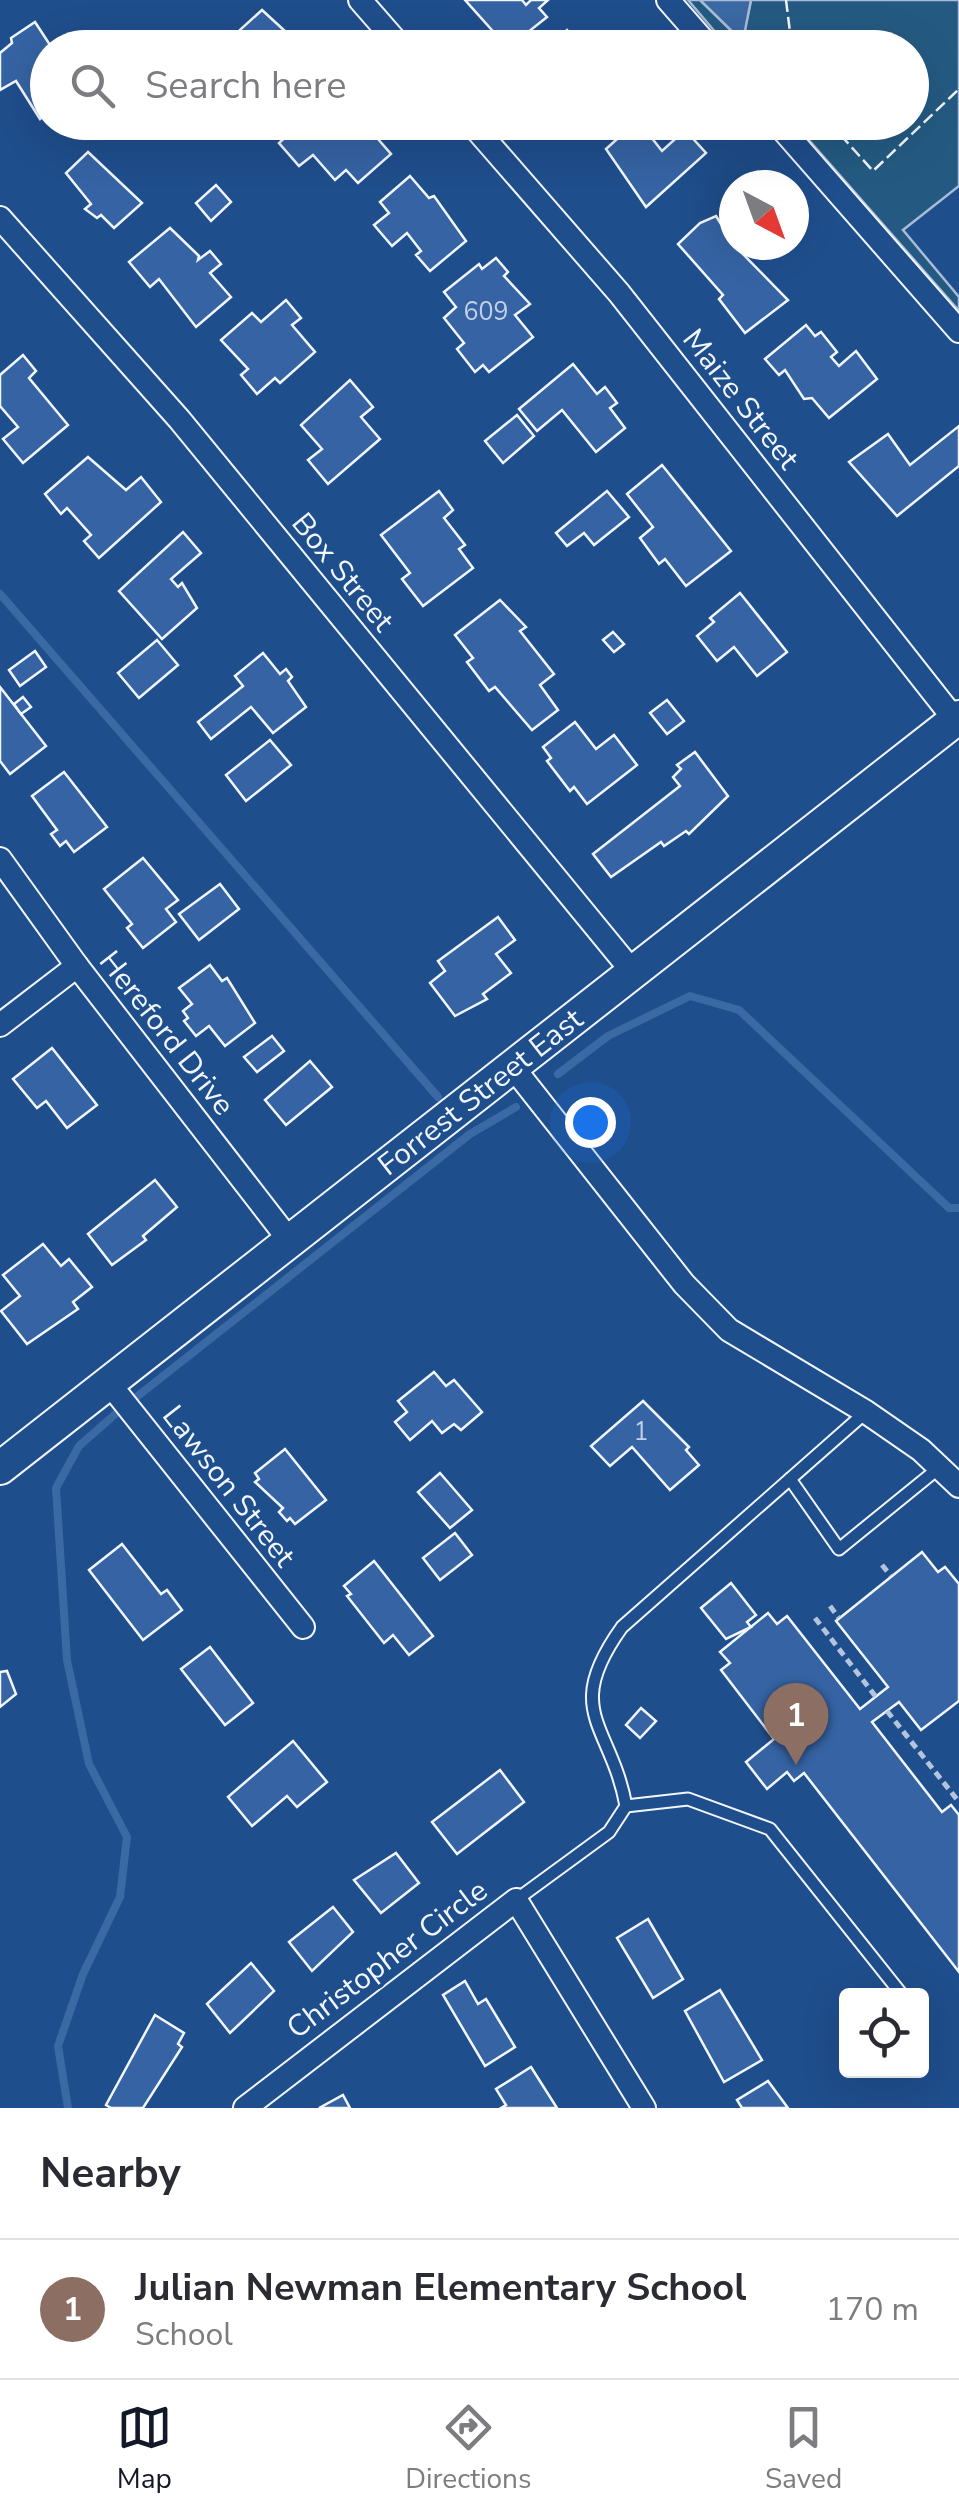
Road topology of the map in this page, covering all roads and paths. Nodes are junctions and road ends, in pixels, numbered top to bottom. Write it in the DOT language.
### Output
graph roads {
  1 [pos="360,0"];
  2 [pos="668,0"];
  3 [pos="386,30"];
  4 [pos="694,30"];
  5 [pos="486,140"];
  6 [pos="792,140"];
  7 [pos="0,218"];
  8 [pos="959,331"];
  9 [pos="957,719"];
  10 [pos="0,858"];
  11 [pos="77,966"];
  12 [pos="632,971"];
  13 [pos="0,1025"];
  14 [pos="512,1066"];
  15 [pos="290,1241"];
  16 [pos="108,1382"];
  17 [pos="866,1412"];
  18 [pos="940,1467"];
  19 [pos="0,1468"];
  20 [pos="790,1479"];
  21 [pos="959,1486"];
  22 [pos="882,1565"];
  23 [pos="891,1576"];
  24 [pos="830,1606"];
  25 [pos="814,1618"];
  26 [pos="840,1618"];
  27 [pos="303,1628"];
  28 [pos="876,1698"];
  29 [pos="887,1711"];
  30 [pos="959,1802"];
  31 [pos="626,1806"];
  32 [pos="516,1900"];
  33 [pos="897,1988"];
  34 [pos="246,2108"];
  35 [pos="644,2108"];
  1 -- 3 [label="street"];
  2 -- 4 [label="street"];
  5 -- 9 [label="street, Maize Street"];
  6 -- 8 [label="street"];
  7 -- 12 [label="street, Box Street"];
  9 -- 12 [label="main road, Forrest Street East"];
  10 -- 11 [label="street, Hereford Drive"];
  11 -- 13 [label="street"];
  11 -- 15 [label="street, Hereford Drive"];
  12 -- 14 [label="main road, Forrest Street East"];
  14 -- 15 [label="main road, Forrest Street East"];
  14 -- 17 [label="street"];
  15 -- 16 [label="main road, Forrest Street East"];
  16 -- 19 [label="main road, Forrest Street East"];
  16 -- 27 [label="street, Lawson Street"];
  17 -- 18 [label="street"];
  17 -- 20 [label="lane"];
  18 -- 20 [label="lane"];
  18 -- 21 [label="street"];
  20 -- 31 [label="lane"];
  22 -- 23 [label="path"];
  24 -- 26 [label="path"];
  25 -- 28 [label="path"];
  29 -- 30 [label="path"];
  31 -- 32 [label="lane"];
  31 -- 33 [label="lane"];
  32 -- 34 [label="street, Christopher Circle"];
  32 -- 35 [label="street, Christopher Circle"];
}
